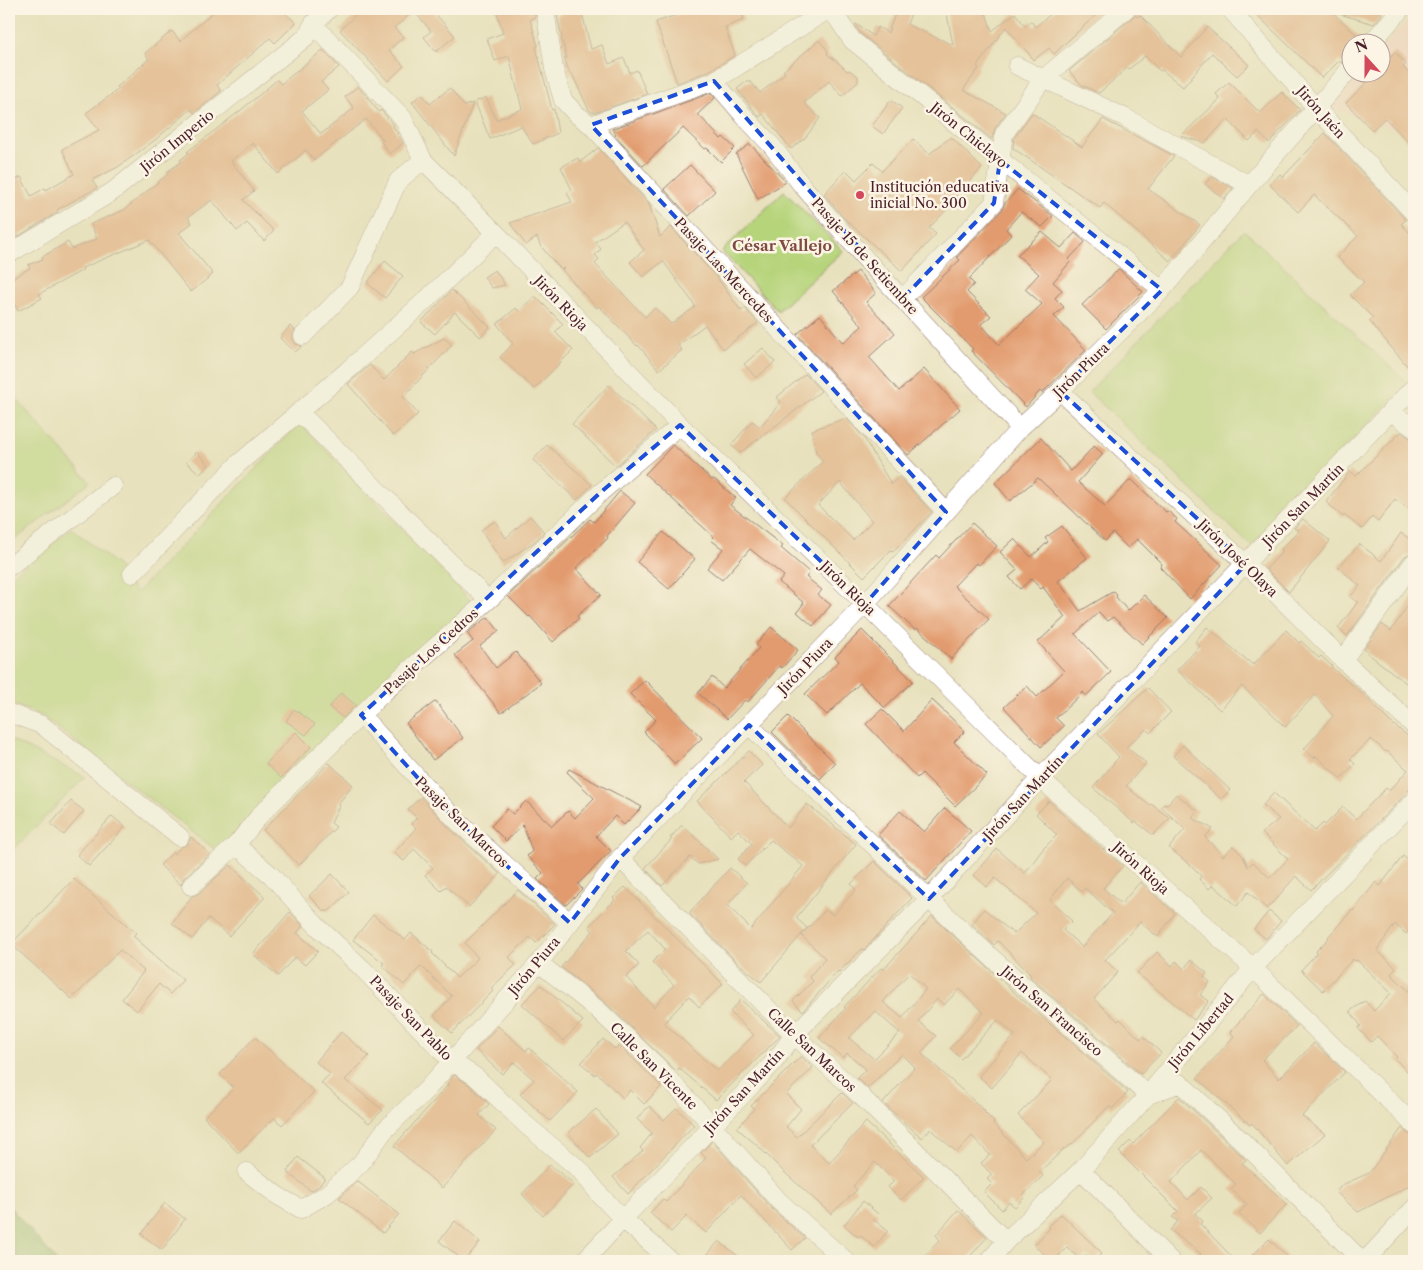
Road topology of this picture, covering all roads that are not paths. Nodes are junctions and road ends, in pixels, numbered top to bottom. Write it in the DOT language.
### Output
graph roads {
  1 [pos="329,9"];
  2 [pos="545,9"];
  3 [pos="830,9"];
  4 [pos="1126,9"];
  5 [pos="1230,9"];
  6 [pos="1401,9"];
  7 [pos="313,24"];
  8 [pos="1381,32"];
  9 [pos="1017,66"];
  10 [pos="1043,79"];
  11 [pos="714,81"];
  12 [pos="1340,81"];
  13 [pos="1317,109"];
  14 [pos="591,124"];
  15 [pos="423,160"];
  16 [pos="1000,160"];
  17 [pos="1249,185"];
  18 [pos="1414,213"];
  19 [pos="496,233"];
  20 [pos="9,254"];
  21 [pos="1162,290"];
  22 [pos="903,298"];
  23 [pos="303,336"];
  24 [pos="1414,387"];
  25 [pos="1060,391"];
  26 [pos="299,412"];
  27 [pos="1391,412"];
  28 [pos="680,425"];
  29 [pos="1020,428"];
  30 [pos="1414,428"];
  31 [pos="113,486"];
  32 [pos="946,512"];
  33 [pos="1414,562"];
  34 [pos="1246,564"];
  35 [pos="9,567"];
  36 [pos="132,574"];
  37 [pos="488,600"];
  38 [pos="865,604"];
  39 [pos="1343,660"];
  40 [pos="9,713"];
  41 [pos="361,715"];
  42 [pos="749,725"];
  43 [pos="1414,726"];
  44 [pos="1040,778"];
  45 [pos="1414,801"];
  46 [pos="180,837"];
  47 [pos="236,845"];
  48 [pos="620,858"];
  49 [pos="192,886"];
  50 [pos="929,899"];
  51 [pos="570,923"];
  52 [pos="539,963"];
  53 [pos="1253,968"];
  54 [pos="794,1035"];
  55 [pos="451,1061"];
  56 [pos="1148,1096"];
  57 [pos="712,1125"];
  58 [pos="1414,1126"];
  59 [pos="1081,1170"];
  60 [pos="247,1172"];
  61 [pos="1414,1208"];
  62 [pos="628,1214"];
  63 [pos="1006,1242"];
  64 [pos="991,1260"];
  65 [pos="584,1261"];
  66 [pos="671,1261"];
  67 [pos="846,1261"];
  68 [pos="1171,1261"];
  69 [pos="1364,1261"];
  1 -- 7 [label="street, Jirón Imperio"];
  2 -- 14 [label="street, Pasaje Las Mercedes"];
  3 -- 11 [label="street"];
  3 -- 16 [label="street, Jirón Chiclayo"];
  4 -- 10 [label="street"];
  5 -- 13 [label="street, Jirón Jaén"];
  6 -- 8 [label="street"];
  7 -- 15 [label="street, Jirón Rioja"];
  7 -- 20 [label="street, Jirón Imperio"];
  9 -- 10 [label="street"];
  10 -- 16 [label="street"];
  10 -- 17 [label="street"];
  11 -- 14 [label="street"];
  11 -- 22 [label="street, Pasaje 15 de Setiembre"];
  12 -- 13 [label="street, Jirón Piura"];
  13 -- 17 [label="street, Jirón Piura"];
  13 -- 18 [label="street, Jirón Jaén"];
  14 -- 32 [label="street, Pasaje Las Mercedes"];
  15 -- 19 [label="street, Jirón Rioja"];
  15 -- 23 [label="street"];
  16 -- 21 [label="street, Jirón Chiclayo"];
  16 -- 22 [label="street"];
  17 -- 21 [label="street, Jirón Piura"];
  19 -- 26 [label="street"];
  19 -- 28 [label="street, Jirón Rioja"];
  21 -- 25 [label="street, Jirón Piura"];
  22 -- 29 [label="street, Pasaje 15 de Setiembre"];
  24 -- 27 [label="street, Jirón San Martín"];
  25 -- 29 [label="street, Jirón Piura"];
  25 -- 34 [label="street, Jirón José Olaya"];
  26 -- 36 [label="street"];
  26 -- 37 [label="street"];
  27 -- 30 [label="street"];
  27 -- 34 [label="street, Jirón San Martín"];
  28 -- 37 [label="street, Pasaje Los Cedros"];
  28 -- 38 [label="street, Jirón Rioja"];
  29 -- 32 [label="street, Jirón Piura"];
  31 -- 35 [label="street"];
  32 -- 38 [label="street, Jirón Piura"];
  33 -- 39 [label="street"];
  34 -- 39 [label="street, Jirón José Olaya"];
  34 -- 44 [label="street, Jirón San Martín"];
  37 -- 41 [label="street, Pasaje Los Cedros"];
  38 -- 42 [label="street, Jirón Piura"];
  38 -- 44 [label="street, Jirón Rioja"];
  39 -- 43 [label="street, Jirón José Olaya"];
  40 -- 46 [label="street"];
  41 -- 47 [label="street, Pasaje Los Cedros"];
  41 -- 51 [label="street, Pasaje San Marcos"];
  42 -- 48 [label="street, Jirón Piura"];
  42 -- 50 [label="street, Jirón San Francisco"];
  44 -- 50 [label="street, Jirón San Martín"];
  44 -- 53 [label="street, Jirón Rioja"];
  45 -- 53 [label="street, Jirón Libertad"];
  47 -- 49 [label="street, Pasaje Los Cedros"];
  47 -- 55 [label="street, Pasaje San Pablo"];
  48 -- 51 [label="street, Jirón Piura"];
  48 -- 54 [label="street, Calle San Marcos"];
  50 -- 54 [label="street, Jirón San Martín"];
  50 -- 56 [label="street, Jirón San Francisco"];
  51 -- 52 [label="street, Jirón Piura"];
  52 -- 55 [label="street, Jirón Piura"];
  52 -- 57 [label="street, Calle San Vicente"];
  53 -- 56 [label="street, Jirón Libertad"];
  53 -- 58 [label="street, Jirón Rioja"];
  54 -- 57 [label="street, Jirón San Martín"];
  54 -- 63 [label="street, Calle San Marcos"];
  55 -- 60 [label="street, Jirón Piura"];
  55 -- 62 [label="street, Pasaje San Pablo"];
  56 -- 59 [label="street, Jirón Libertad"];
  56 -- 69 [label="street"];
  57 -- 62 [label="street, Jirón San Martín"];
  57 -- 67 [label="street, Calle San Vicente"];
  59 -- 63 [label="street, Jirón Libertad"];
  59 -- 68 [label="street"];
  61 -- 69 [label="street"];
  62 -- 65 [label="street, Jirón San Martín"];
  62 -- 66 [label="street, Pasaje San Pablo"];
  63 -- 64 [label="street, Jirón Libertad"];
}
